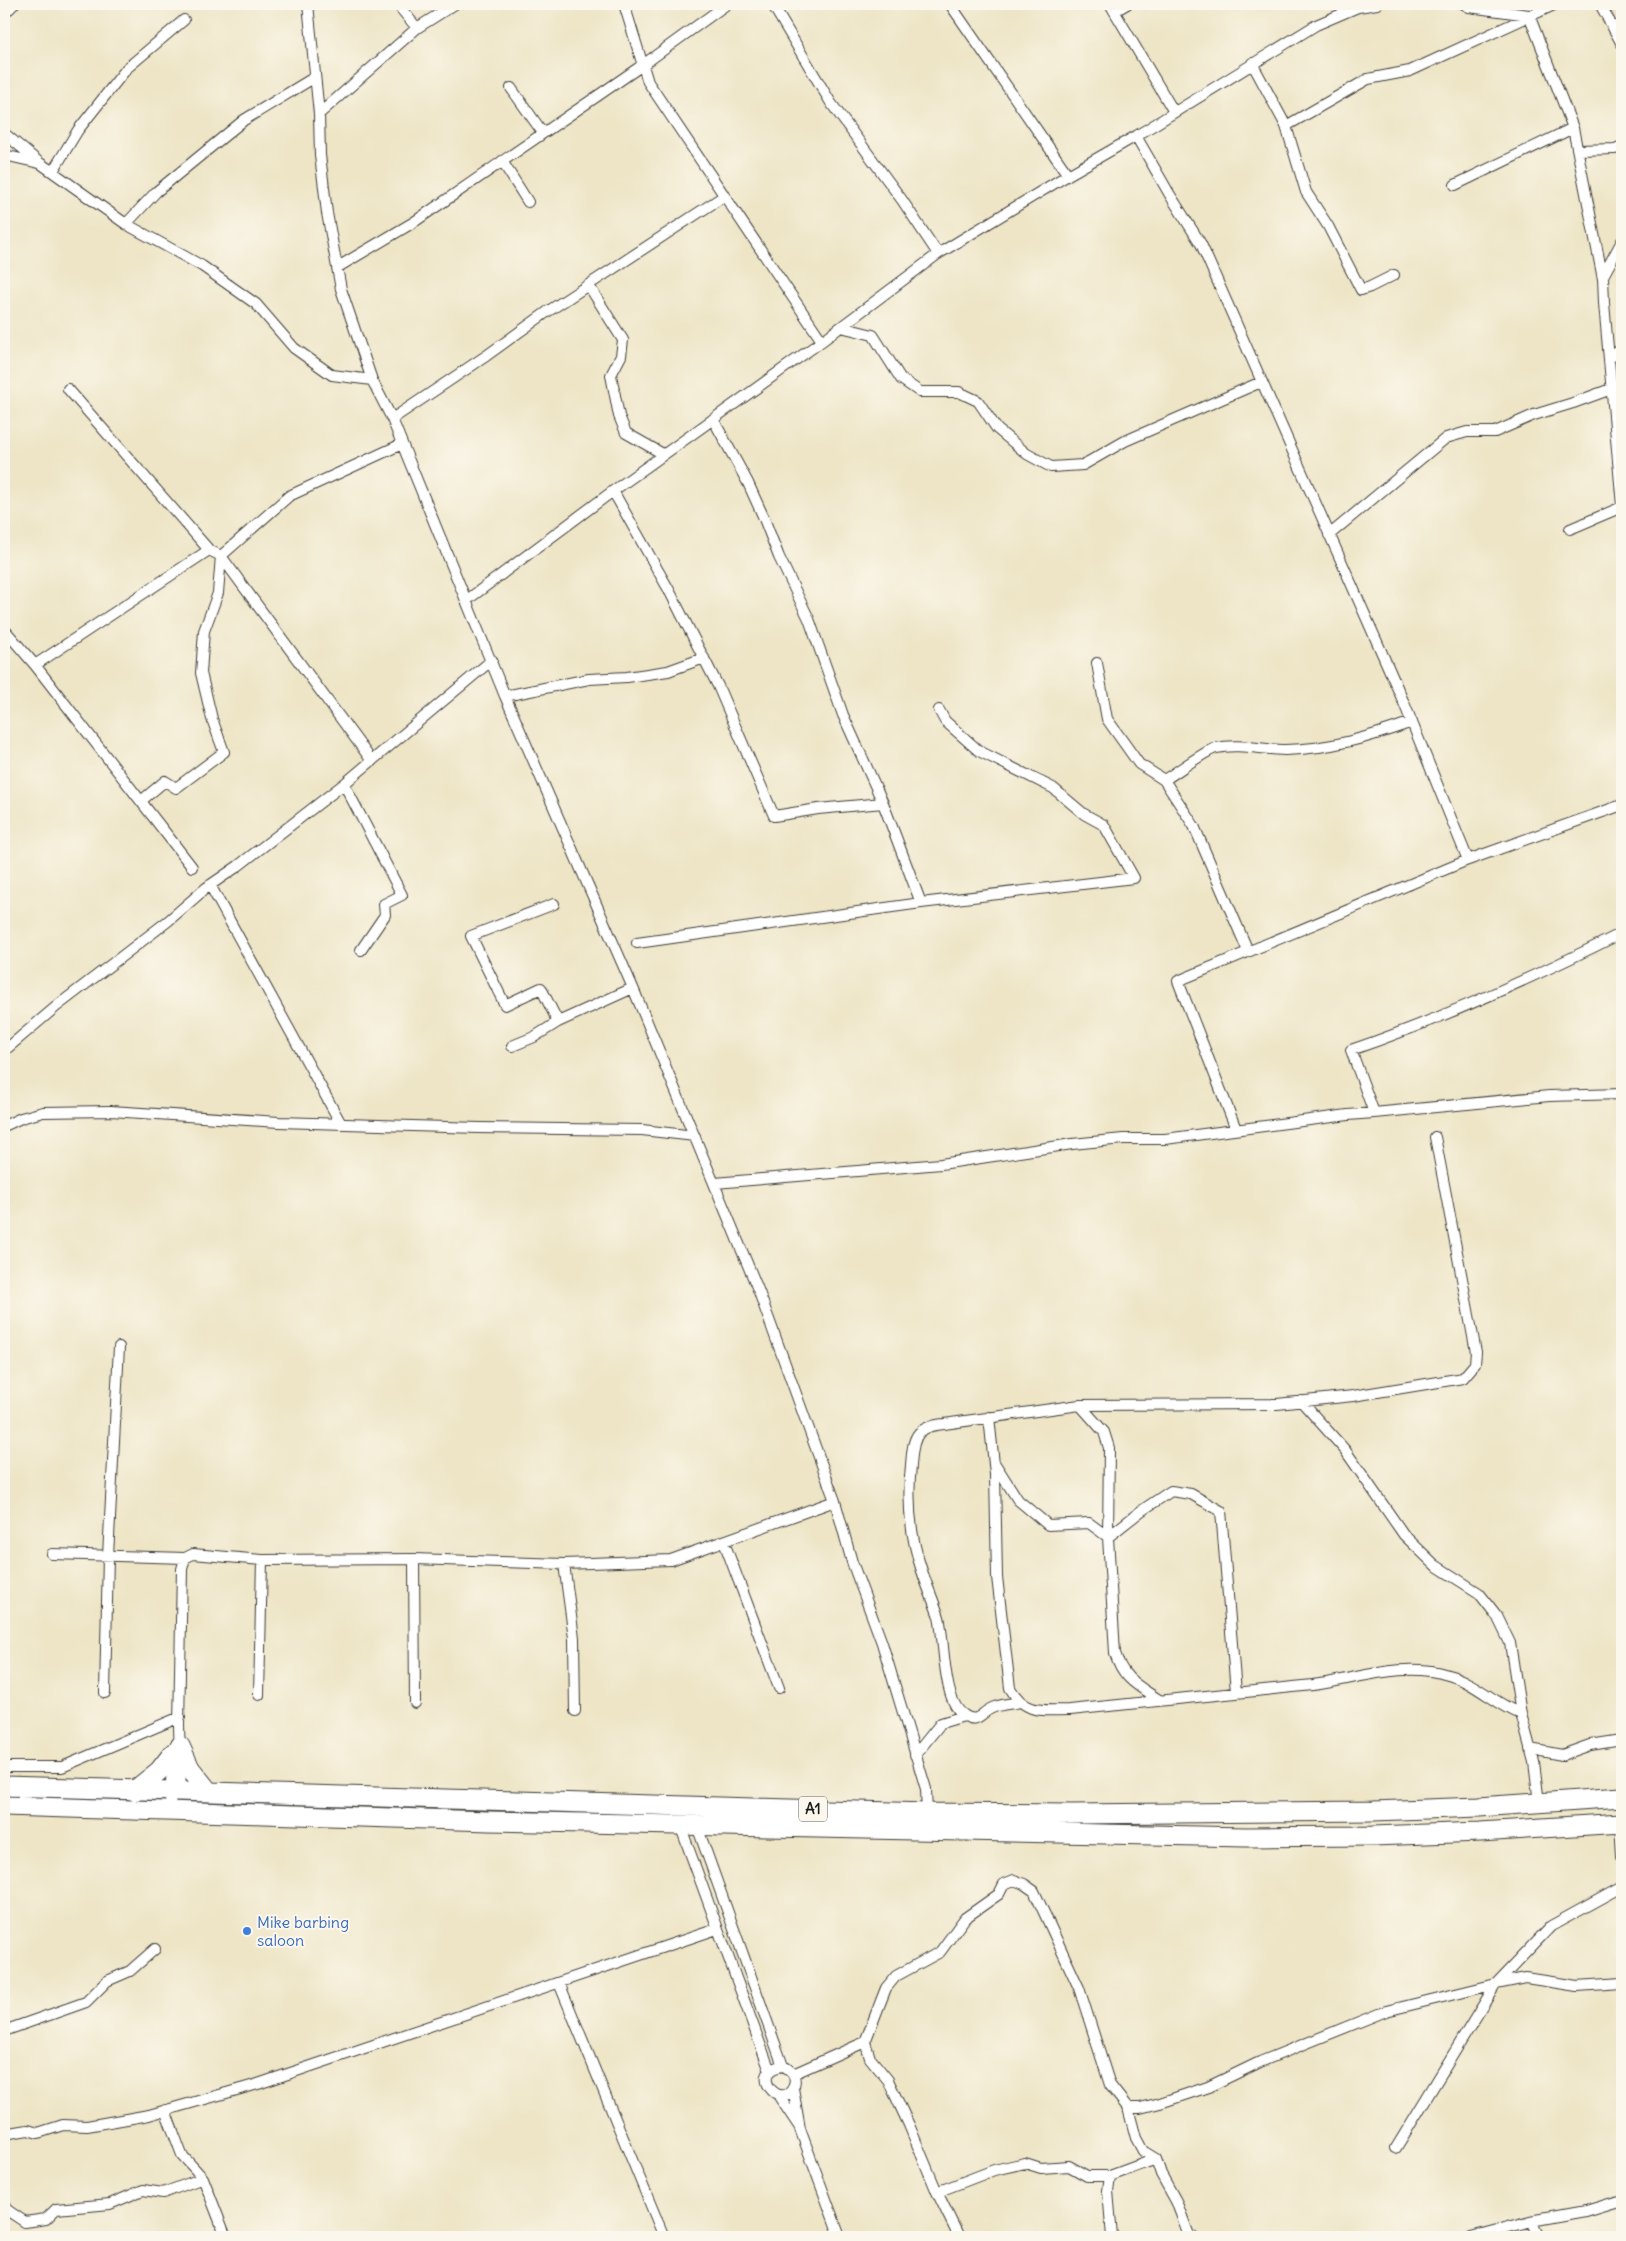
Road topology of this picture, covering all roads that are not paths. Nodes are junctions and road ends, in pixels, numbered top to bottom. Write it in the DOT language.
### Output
graph roads {
  1 [pos="308,4"];
  2 [pos="397,4"];
  3 [pos="455,4"];
  4 [pos="624,4"];
  5 [pos="727,4"];
  6 [pos="772,4"];
  7 [pos="950,4"];
  8 [pos="1127,4"];
  9 [pos="1377,4"];
  10 [pos="1464,4"];
  11 [pos="1556,4"];
  12 [pos="1600,4"];
  13 [pos="714,7"];
  14 [pos="1112,8"];
  15 [pos="1529,15"];
  16 [pos="184,20"];
  17 [pos="417,28"];
  18 [pos="1622,44"];
  19 [pos="1252,63"];
  20 [pos="644,64"];
  21 [pos="316,77"];
  22 [pos="511,88"];
  23 [pos="1174,112"];
  24 [pos="319,114"];
  25 [pos="1286,126"];
  26 [pos="1573,128"];
  27 [pos="4,133"];
  28 [pos="543,133"];
  29 [pos="1136,136"];
  30 [pos="1622,146"];
  31 [pos="1578,150"];
  32 [pos="6,158"];
  33 [pos="502,161"];
  34 [pos="40,163"];
  35 [pos="53,171"];
  36 [pos="1068,175"];
  37 [pos="1455,185"];
  38 [pos="724,196"];
  39 [pos="528,202"];
  40 [pos="126,224"];
  41 [pos="1622,241"];
  42 [pos="938,254"];
  43 [pos="338,267"];
  44 [pos="1394,275"];
  45 [pos="1604,280"];
  46 [pos="588,286"];
  47 [pos="841,327"];
  48 [pos="822,341"];
  49 [pos="1622,348"];
  50 [pos="1609,358"];
  51 [pos="372,380"];
  52 [pos="1261,382"];
  53 [pos="1622,385"];
  54 [pos="1612,388"];
  55 [pos="68,389"];
  56 [pos="713,419"];
  57 [pos="392,420"];
  58 [pos="402,444"];
  59 [pos="663,454"];
  60 [pos="1621,474"];
  61 [pos="613,490"];
  62 [pos="1622,507"];
  63 [pos="1570,529"];
  64 [pos="1329,535"];
  65 [pos="209,550"];
  66 [pos="221,556"];
  67 [pos="467,600"];
  68 [pos="4,629"];
  69 [pos="704,658"];
  70 [pos="492,660"];
  71 [pos="1097,663"];
  72 [pos="35,665"];
  73 [pos="506,696"];
  74 [pos="939,710"];
  75 [pos="1412,722"];
  76 [pos="372,761"];
  77 [pos="1164,780"];
  78 [pos="344,784"];
  79 [pos="141,801"];
  80 [pos="882,803"];
  81 [pos="1622,805"];
  82 [pos="1468,860"];
  83 [pos="192,867"];
  84 [pos="210,885"];
  85 [pos="921,903"];
  86 [pos="554,904"];
  87 [pos="1622,933"];
  88 [pos="637,943"];
  89 [pos="361,950"];
  90 [pos="1248,952"];
  91 [pos="632,988"];
  92 [pos="558,1022"];
  93 [pos="512,1046"];
  94 [pos="4,1050"];
  95 [pos="1622,1094"];
  96 [pos="1374,1113"];
  97 [pos="340,1122"];
  98 [pos="4,1126"];
  99 [pos="1236,1129"];
  100 [pos="695,1136"];
  101 [pos="1435,1137"];
  102 [pos="715,1183"];
  103 [pos="119,1346"];
  104 [pos="1301,1401"];
  105 [pos="1080,1405"];
  106 [pos="989,1417"];
  107 [pos="994,1462"];
  108 [pos="835,1501"];
  109 [pos="1108,1537"];
  110 [pos="724,1542"];
  111 [pos="52,1554"];
  112 [pos="108,1556"];
  113 [pos="185,1558"];
  114 [pos="414,1559"];
  115 [pos="262,1560"];
  116 [pos="564,1564"];
  117 [pos="780,1688"];
  118 [pos="1236,1692"];
  119 [pos="105,1693"];
  120 [pos="259,1696"];
  121 [pos="1159,1700"];
  122 [pos="1020,1702"];
  123 [pos="415,1703"];
  124 [pos="575,1711"];
  125 [pos="1521,1714"];
  126 [pos="964,1716"];
  127 [pos="180,1721"];
  128 [pos="1622,1740"];
  129 [pos="177,1749"];
  130 [pos="1530,1749"];
  131 [pos="914,1755"];
  132 [pos="4,1767"];
  133 [pos="4,1786"];
  134 [pos="134,1791"];
  135 [pos="176,1791"];
  136 [pos="209,1792"];
  137 [pos="1622,1798"];
  138 [pos="1539,1803"];
  139 [pos="4,1806"];
  140 [pos="175,1810"];
  141 [pos="927,1813"];
  142 [pos="1621,1824"];
  143 [pos="689,1825"];
  144 [pos="1622,1857"];
  145 [pos="1622,1888"];
  146 [pos="717,1929"];
  147 [pos="155,1949"];
  148 [pos="559,1983"];
  149 [pos="1622,1983"];
  150 [pos="1496,1984"];
  151 [pos="4,2031"];
  152 [pos="866,2042"];
  153 [pos="783,2066"];
  154 [pos="770,2071"];
  155 [pos="793,2074"];
  156 [pos="793,2088"];
  157 [pos="778,2095"];
  158 [pos="1128,2108"];
  159 [pos="165,2110"];
  160 [pos="800,2129"];
  161 [pos="4,2134"];
  162 [pos="1396,2148"];
  163 [pos="1156,2159"];
  164 [pos="1110,2176"];
  165 [pos="203,2178"];
  166 [pos="937,2192"];
  167 [pos="1622,2200"];
  168 [pos="4,2204"];
  169 [pos="1531,2221"];
  170 [pos="226,2237"];
  171 [pos="664,2237"];
  172 [pos="840,2237"];
  173 [pos="959,2237"];
  174 [pos="1112,2237"];
  175 [pos="1193,2237"];
  176 [pos="1471,2237"];
  177 [pos="1539,2237"];
  1 -- 21 [label="street"];
  2 -- 17 [label="street"];
  3 -- 17 [label="street"];
  4 -- 20 [label="street"];
  5 -- 13 [label="street"];
  6 -- 42 [label="street"];
  7 -- 36 [label="street"];
  8 -- 14 [label="street"];
  9 -- 19 [label="street"];
  10 -- 15 [label="street"];
  11 -- 15 [label="street"];
  12 -- 18 [label="street"];
  13 -- 20 [label="street"];
  14 -- 23 [label="street"];
  15 -- 25 [label="street"];
  15 -- 26 [label="street"];
  16 -- 35 [label="street"];
  17 -- 24 [label="street"];
  19 -- 23 [label="street"];
  19 -- 25 [label="street"];
  20 -- 28 [label="street"];
  20 -- 38 [label="street"];
  21 -- 24 [label="street"];
  21 -- 40 [label="street"];
  22 -- 28 [label="street"];
  23 -- 29 [label="street"];
  24 -- 43 [label="street"];
  25 -- 44 [label="street"];
  26 -- 31 [label="street"];
  26 -- 37 [label="street"];
  27 -- 34 [label="street"];
  28 -- 33 [label="street"];
  29 -- 36 [label="street"];
  29 -- 52 [label="street"];
  30 -- 31 [label="street"];
  31 -- 45 [label="street"];
  32 -- 34 [label="street"];
  33 -- 39 [label="street"];
  33 -- 43 [label="street"];
  34 -- 35 [label="street"];
  35 -- 40 [label="street"];
  36 -- 42 [label="street"];
  38 -- 46 [label="street"];
  38 -- 48 [label="street"];
  40 -- 51 [label="street"];
  41 -- 45 [label="street"];
  42 -- 47 [label="street"];
  43 -- 51 [label="street"];
  45 -- 50 [label="street"];
  46 -- 57 [label="street"];
  46 -- 59 [label="street"];
  47 -- 48 [label="street"];
  47 -- 52 [label="street"];
  48 -- 56 [label="street"];
  49 -- 50 [label="street"];
  50 -- 54 [label="street"];
  51 -- 57 [label="street"];
  52 -- 64 [label="street"];
  53 -- 54 [label="street"];
  54 -- 60 [label="street"];
  54 -- 64 [label="street"];
  55 -- 65 [label="street"];
  56 -- 59 [label="street"];
  56 -- 80 [label="street"];
  57 -- 58 [label="street"];
  58 -- 66 [label="street"];
  58 -- 67 [label="street"];
  59 -- 61 [label="street"];
  60 -- 62 [label="street"];
  61 -- 67 [label="street"];
  61 -- 69 [label="street"];
  62 -- 63 [label="street"];
  64 -- 75 [label="street"];
  65 -- 66 [label="street"];
  65 -- 72 [label="street"];
  66 -- 76 [label="street"];
  66 -- 79 [label="street"];
  67 -- 70 [label="street"];
  68 -- 72 [label="street"];
  69 -- 73 [label="street"];
  69 -- 80 [label="street"];
  70 -- 73 [label="street"];
  70 -- 76 [label="street"];
  71 -- 77 [label="street"];
  72 -- 79 [label="street"];
  73 -- 91 [label="street"];
  74 -- 85 [label="street"];
  75 -- 77 [label="street"];
  75 -- 82 [label="street"];
  76 -- 78 [label="street"];
  77 -- 90 [label="street"];
  78 -- 84 [label="street"];
  78 -- 89 [label="street"];
  79 -- 83 [label="street"];
  80 -- 85 [label="street"];
  81 -- 82 [label="street"];
  82 -- 90 [label="street"];
  84 -- 94 [label="street"];
  84 -- 97 [label="street"];
  85 -- 88 [label="street"];
  86 -- 92 [label="street"];
  87 -- 96 [label="street"];
  90 -- 99 [label="street"];
  91 -- 92 [label="street"];
  91 -- 100 [label="street"];
  92 -- 93 [label="street"];
  95 -- 96 [label="street"];
  96 -- 99 [label="street"];
  97 -- 98 [label="street"];
  97 -- 100 [label="street"];
  99 -- 102 [label="street"];
  100 -- 102 [label="street"];
  101 -- 104 [label="street"];
  102 -- 108 [label="street"];
  103 -- 112 [label="street"];
  104 -- 105 [label="street"];
  104 -- 125 [label="street"];
  105 -- 106 [label="street"];
  105 -- 109 [label="street"];
  106 -- 107 [label="street"];
  106 -- 126 [label="street"];
  107 -- 109 [label="street"];
  107 -- 122 [label="street"];
  108 -- 110 [label="street"];
  108 -- 131 [label="street"];
  109 -- 118 [label="street"];
  109 -- 121 [label="street"];
  110 -- 116 [label="street"];
  110 -- 117 [label="street"];
  111 -- 112 [label="street"];
  112 -- 113 [label="street"];
  112 -- 119 [label="street"];
  113 -- 115 [label="street"];
  113 -- 127 [label="street"];
  114 -- 115 [label="street"];
  114 -- 116 [label="street"];
  114 -- 123 [label="street"];
  115 -- 120 [label="street"];
  116 -- 124 [label="street"];
  118 -- 121 [label="street"];
  118 -- 125 [label="street"];
  121 -- 122 [label="street"];
  122 -- 126 [label="street"];
  125 -- 130 [label="street"];
  126 -- 131 [label="street"];
  127 -- 129 [label="street"];
  127 -- 132 [label="street"];
  128 -- 130 [label="street"];
  129 -- 134 [label="highway"];
  129 -- 135 [label="street"];
  129 -- 136 [label="highway"];
  130 -- 138 [label="street"];
  131 -- 141 [label="street"];
  133 -- 134 [label="highway, A1"];
  134 -- 135 [label="highway, A1"];
  135 -- 136 [label="highway, A1"];
  135 -- 140 [label="street"];
  136 -- 141 [label="highway, A1"];
  137 -- 138 [label="highway, A1"];
  138 -- 141 [label="highway, A1"];
  139 -- 140 [label="highway, A1"];
  140 -- 143 [label="highway, A1"];
  142 -- 143 [label="highway, A1"];
  142 -- 144 [label="street"];
  143 -- 146 [label="street"];
  143 -- 153 [label="street"];
  145 -- 150 [label="street"];
  146 -- 148 [label="street"];
  146 -- 154 [label="street"];
  147 -- 151 [label="street"];
  148 -- 159 [label="street"];
  148 -- 171 [label="street"];
  149 -- 150 [label="street"];
  150 -- 158 [label="street"];
  150 -- 162 [label="street"];
  152 -- 155 [label="street"];
  152 -- 158 [label="street"];
  152 -- 166 [label="street"];
  153 -- 154 [label="street"];
  153 -- 155 [label="street"];
  154 -- 157 [label="street"];
  155 -- 156 [label="street"];
  156 -- 157 [label="street"];
  156 -- 160 [label="street"];
  157 -- 160 [label="street"];
  158 -- 163 [label="street"];
  159 -- 161 [label="street"];
  159 -- 165 [label="street"];
  160 -- 172 [label="street"];
  163 -- 164 [label="street"];
  163 -- 175 [label="street"];
  164 -- 166 [label="street"];
  164 -- 174 [label="street"];
  165 -- 168 [label="street"];
  165 -- 170 [label="street"];
  166 -- 173 [label="street"];
  167 -- 169 [label="street"];
  169 -- 176 [label="street"];
  169 -- 177 [label="street"];
}
